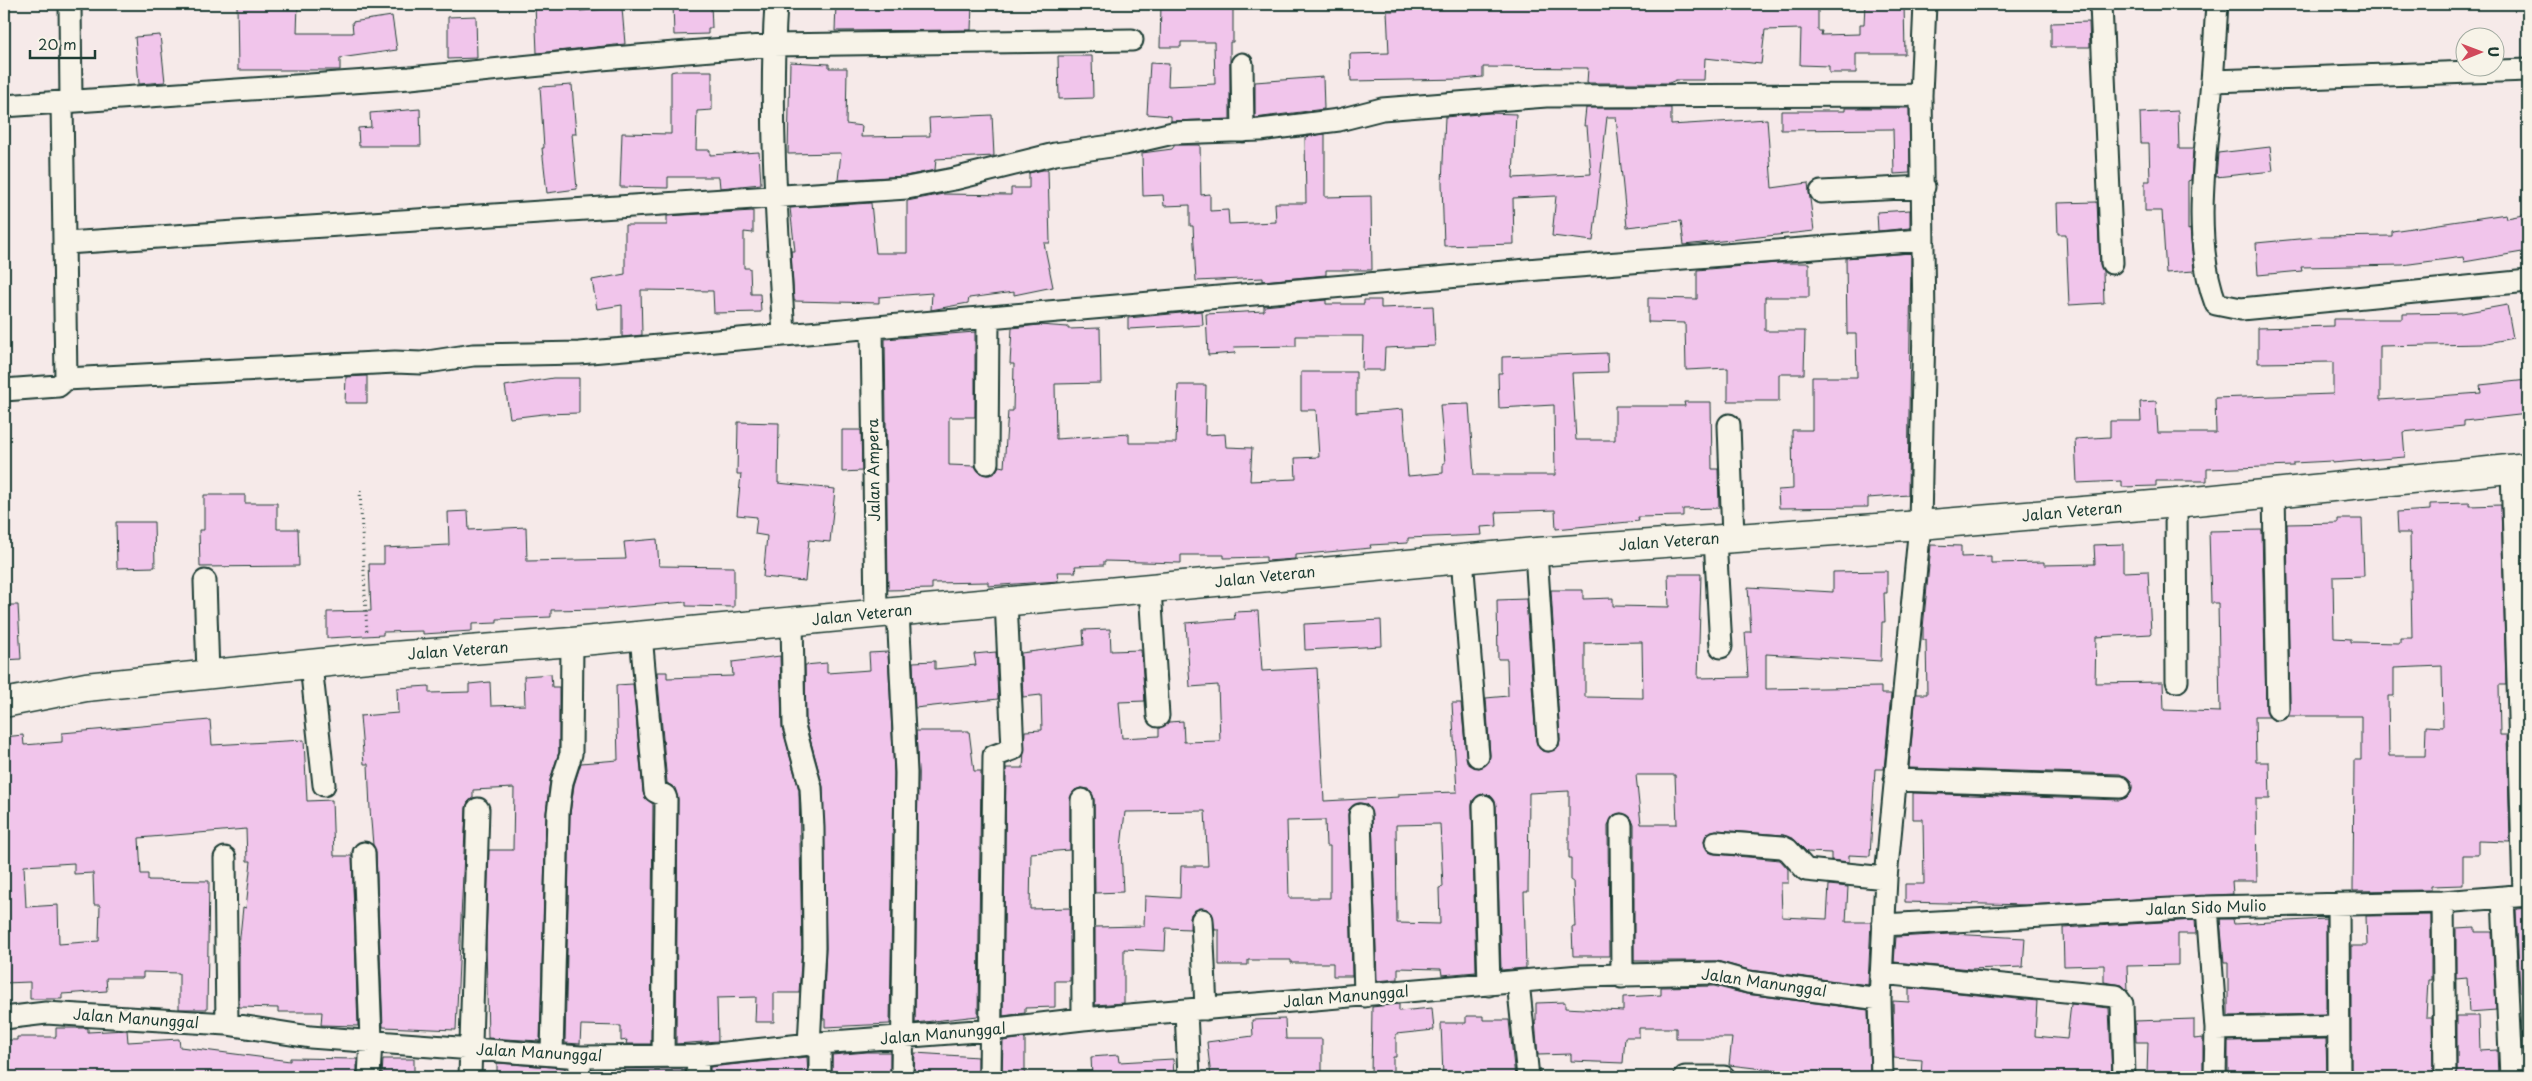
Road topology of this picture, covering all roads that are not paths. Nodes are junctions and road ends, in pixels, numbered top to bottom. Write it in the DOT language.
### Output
graph roads {
  1 [pos="70,4"];
  2 [pos="776,4"];
  3 [pos="1925,4"];
  4 [pos="2101,4"];
  5 [pos="2217,4"];
  6 [pos="1132,40"];
  7 [pos="773,45"];
  8 [pos="1242,64"];
  9 [pos="2528,70"];
  10 [pos="2212,81"];
  11 [pos="1921,95"];
  12 [pos="67,102"];
  13 [pos="4,106"];
  14 [pos="1243,131"];
  15 [pos="1924,187"];
  16 [pos="1821,192"];
  17 [pos="775,197"];
  18 [pos="1921,240"];
  19 [pos="66,243"];
  20 [pos="2112,262"];
  21 [pos="2528,281"];
  22 [pos="988,318"];
  23 [pos="872,328"];
  24 [pos="784,334"];
  25 [pos="66,378"];
  26 [pos="4,390"];
  27 [pos="1729,425"];
  28 [pos="987,463"];
  29 [pos="2520,468"];
  30 [pos="2274,493"];
  31 [pos="2176,503"];
  32 [pos="1920,525"];
  33 [pos="1724,538"];
  34 [pos="1536,552"];
  35 [pos="1462,558"];
  36 [pos="205,581"];
  37 [pos="1150,588"];
  38 [pos="1006,601"];
  39 [pos="887,612"];
  40 [pos="792,622"];
  41 [pos="641,635"];
  42 [pos="572,642"];
  43 [pos="1721,647"];
  44 [pos="311,665"];
  45 [pos="208,674"];
  46 [pos="2177,681"];
  47 [pos="4,703"];
  48 [pos="2278,709"];
  49 [pos="1158,716"];
  50 [pos="1548,740"];
  51 [pos="1478,756"];
  52 [pos="1895,780"];
  53 [pos="324,785"];
  54 [pos="2120,787"];
  55 [pos="1082,800"];
  56 [pos="1484,806"];
  57 [pos="478,810"];
  58 [pos="1360,815"];
  59 [pos="1621,825"];
  60 [pos="1716,842"];
  61 [pos="364,853"];
  62 [pos="225,858"];
  63 [pos="1886,878"];
  64 [pos="2518,896"];
  65 [pos="2443,902"];
  66 [pos="2338,904"];
  67 [pos="2207,907"];
  68 [pos="1202,920"];
  69 [pos="1883,925"];
  70 [pos="1881,973"];
  71 [pos="1622,977"];
  72 [pos="1518,982"];
  73 [pos="1489,985"];
  74 [pos="1365,996"];
  75 [pos="1880,999"];
  76 [pos="1196,1010"];
  77 [pos="4,1018"];
  78 [pos="1083,1019"];
  79 [pos="227,1024"];
  80 [pos="2337,1026"];
  81 [pos="2216,1029"];
  82 [pos="989,1030"];
  83 [pos="902,1038"];
  84 [pos="371,1040"];
  85 [pos="815,1044"];
  86 [pos="471,1050"];
  87 [pos="552,1054"];
  88 [pos="663,1056"];
  89 [pos="698,1056"];
  90 [pos="580,1067"];
  91 [pos="369,1077"];
  92 [pos="470,1077"];
  93 [pos="698,1077"];
  94 [pos="820,1077"];
  95 [pos="902,1077"];
  96 [pos="990,1077"];
  97 [pos="1189,1077"];
  98 [pos="1528,1077"];
  99 [pos="1685,1077"];
  100 [pos="1724,1077"];
  101 [pos="1882,1077"];
  102 [pos="2124,1077"];
  103 [pos="2215,1077"];
  104 [pos="2339,1077"];
  105 [pos="2445,1077"];
  106 [pos="2511,1077"];
  1 -- 12 [label="street"];
  2 -- 7 [label="street"];
  3 -- 11 [label="street"];
  4 -- 20 [label="street"];
  5 -- 10 [label="street"];
  6 -- 7 [label="street"];
  7 -- 12 [label="street"];
  7 -- 17 [label="street"];
  8 -- 14 [label="street"];
  9 -- 10 [label="street"];
  10 -- 21 [label="street"];
  11 -- 14 [label="street"];
  11 -- 15 [label="street"];
  12 -- 13 [label="street"];
  12 -- 19 [label="street"];
  14 -- 17 [label="street"];
  15 -- 16 [label="street"];
  15 -- 18 [label="street"];
  17 -- 19 [label="street"];
  17 -- 24 [label="street"];
  18 -- 22 [label="street"];
  18 -- 32 [label="street"];
  19 -- 25 [label="street"];
  22 -- 23 [label="street"];
  22 -- 28 [label="street"];
  23 -- 24 [label="street"];
  23 -- 39 [label="street, Jalan Ampera"];
  24 -- 25 [label="street"];
  25 -- 26 [label="street"];
  27 -- 33 [label="street"];
  29 -- 30 [label="main road, Jalan Veteran"];
  29 -- 64 [label="street"];
  30 -- 31 [label="main road, Jalan Veteran"];
  30 -- 48 [label="street"];
  31 -- 32 [label="main road, Jalan Veteran"];
  31 -- 46 [label="street"];
  32 -- 33 [label="main road, Jalan Veteran"];
  32 -- 52 [label="street"];
  33 -- 34 [label="main road, Jalan Veteran"];
  33 -- 43 [label="street"];
  34 -- 35 [label="main road, Jalan Veteran"];
  34 -- 50 [label="street"];
  35 -- 37 [label="main road, Jalan Veteran"];
  35 -- 51 [label="street"];
  36 -- 45 [label="street"];
  37 -- 38 [label="main road, Jalan Veteran"];
  37 -- 49 [label="street"];
  38 -- 39 [label="main road, Jalan Veteran"];
  38 -- 82 [label="street"];
  39 -- 40 [label="main road, Jalan Veteran"];
  39 -- 83 [label="street, Jalan Ampera"];
  40 -- 41 [label="main road, Jalan Veteran"];
  40 -- 85 [label="street"];
  41 -- 42 [label="main road, Jalan Veteran"];
  41 -- 88 [label="street"];
  42 -- 44 [label="main road, Jalan Veteran"];
  42 -- 87 [label="street"];
  44 -- 45 [label="main road, Jalan Veteran"];
  44 -- 53 [label="street"];
  45 -- 47 [label="main road, Jalan Veteran"];
  52 -- 54 [label="street"];
  52 -- 63 [label="street"];
  55 -- 78 [label="street"];
  56 -- 73 [label="street"];
  57 -- 86 [label="street"];
  58 -- 74 [label="street"];
  59 -- 71 [label="street"];
  60 -- 63 [label="street"];
  61 -- 84 [label="street"];
  62 -- 79 [label="street"];
  63 -- 69 [label="street"];
  64 -- 65 [label="street, Jalan Sido Mulio"];
  64 -- 106 [label="street"];
  65 -- 66 [label="street, Jalan Sido Mulio"];
  65 -- 105 [label="street"];
  66 -- 67 [label="street, Jalan Sido Mulio"];
  66 -- 80 [label="street"];
  67 -- 69 [label="street, Jalan Sido Mulio"];
  67 -- 81 [label="street"];
  68 -- 76 [label="street"];
  69 -- 70 [label="street"];
  70 -- 75 [label="street"];
  70 -- 102 [label="street"];
  71 -- 72 [label="street, Jalan Manunggal"];
  71 -- 75 [label="street, Jalan Manunggal"];
  72 -- 73 [label="street, Jalan Manunggal"];
  72 -- 98 [label="street"];
  73 -- 74 [label="street, Jalan Manunggal"];
  74 -- 76 [label="street, Jalan Manunggal"];
  75 -- 101 [label="street"];
  76 -- 78 [label="street, Jalan Manunggal"];
  76 -- 97 [label="street"];
  77 -- 79 [label="street, Jalan Manunggal"];
  78 -- 82 [label="street, Jalan Manunggal"];
  79 -- 84 [label="street, Jalan Manunggal"];
  80 -- 81 [label="street"];
  80 -- 104 [label="street"];
  81 -- 103 [label="street"];
  82 -- 83 [label="street, Jalan Manunggal"];
  82 -- 96 [label="street"];
  83 -- 85 [label="street, Jalan Manunggal"];
  83 -- 95 [label="street, Jalan Ampera"];
  84 -- 86 [label="street, Jalan Manunggal"];
  84 -- 91 [label="street"];
  85 -- 89 [label="street, Jalan Manunggal"];
  85 -- 94 [label="street"];
  86 -- 87 [label="street, Jalan Manunggal"];
  86 -- 92 [label="street"];
  87 -- 90 [label="street, Jalan Manunggal"];
  88 -- 89 [label="street, Jalan Manunggal"];
  88 -- 90 [label="street, Jalan Manunggal"];
  89 -- 93 [label="street"];
  99 -- 100 [label="street"];
}
